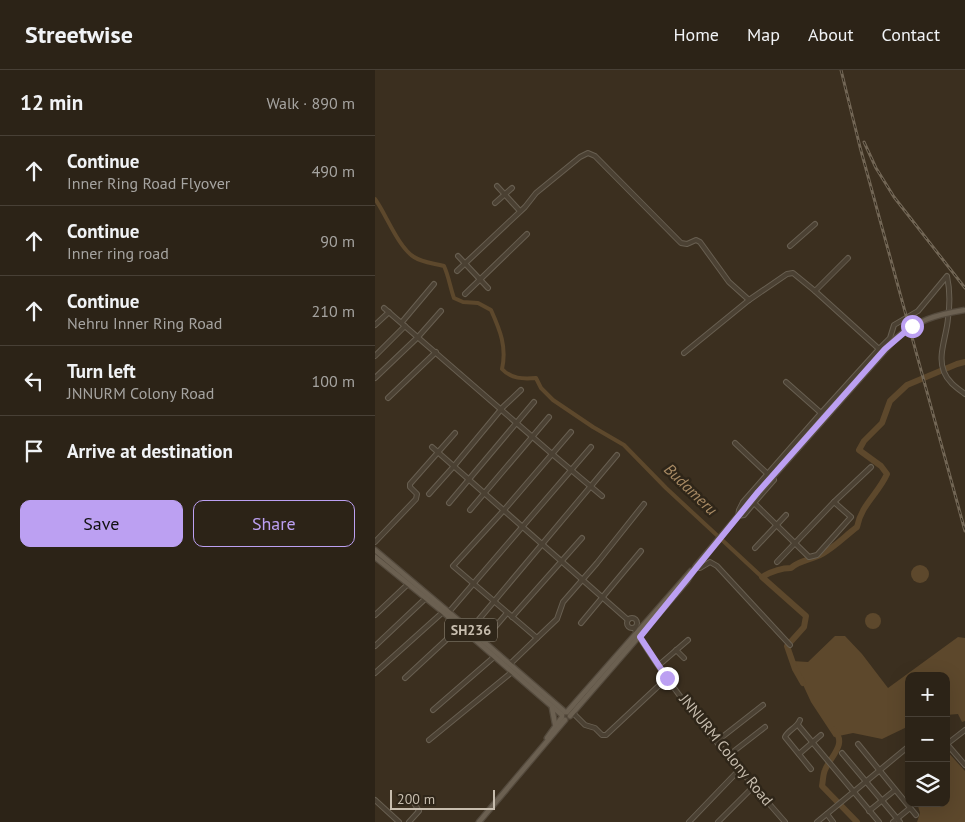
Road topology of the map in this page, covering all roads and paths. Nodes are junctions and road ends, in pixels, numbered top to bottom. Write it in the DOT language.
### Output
graph roads {
  1 [pos="497,186"];
  2 [pos="512,188"];
  3 [pos="505,195"];
  4 [pos="495,203"];
  5 [pos="520,211"];
  6 [pos="815,224"];
  7 [pos="527,234"];
  8 [pos="790,246"];
  9 [pos="458,256"];
  10 [pos="848,258"];
  11 [pos="465,264"];
  12 [pos="457,271"];
  13 [pos="481,280"];
  14 [pos="435,284"];
  15 [pos="488,288"];
  16 [pos="815,291"];
  17 [pos="465,294"];
  18 [pos="749,300"];
  19 [pos="384,308"];
  20 [pos="965,310"];
  21 [pos="441,311"];
  22 [pos="389,312"];
  23 [pos="403,324"];
  24 [pos="375,325"];
  25 [pos="418,337"];
  26 [pos="879,349"];
  27 [pos="436,352"];
  28 [pos="684,353"];
  29 [pos="375,356"];
  30 [pos="375,378"];
  31 [pos="786,382"];
  32 [pos="521,390"];
  33 [pos="965,394"];
  34 [pos="388,398"];
  35 [pos="534,402"];
  36 [pos="501,408"];
  37 [pos="821,414"];
  38 [pos="549,417"];
  39 [pos="518,422"];
  40 [pos="571,432"];
  41 [pos="455,433"];
  42 [pos="533,436"];
  43 [pos="735,443"];
  44 [pos="433,447"];
  45 [pos="591,447"];
  46 [pos="438,452"];
  47 [pos="551,454"];
  48 [pos="617,455"];
  49 [pos="454,466"];
  50 [pos="871,468"];
  51 [pos="571,470"];
  52 [pos="767,475"];
  53 [pos="470,480"];
  54 [pos="591,486"];
  55 [pos="485,493"];
  56 [pos="429,494"];
  57 [pos="602,496"];
  58 [pos="834,502"];
  59 [pos="449,503"];
  60 [pos="754,503"];
  61 [pos="644,504"];
  62 [pos="470,510"];
  63 [pos="504,510"];
  64 [pos="786,515"];
  65 [pos="738,516"];
  66 [pos="776,525"];
  67 [pos="523,527"];
  68 [pos="582,538"];
  69 [pos="375,542"];
  70 [pos="795,543"];
  71 [pos="542,544"];
  72 [pos="755,548"];
  73 [pos="375,550"];
  74 [pos="641,551"];
  75 [pos="375,557"];
  76 [pos="562,561"];
  77 [pos="777,562"];
  78 [pos="696,566"];
  79 [pos="583,580"];
  80 [pos="408,584"];
  81 [pos="473,584"];
  82 [pos="426,598"];
  83 [pos="603,598"];
  84 [pos="495,602"];
  85 [pos="443,612"];
  86 [pos="449,612"];
  87 [pos="507,613"];
  88 [pos="375,615"];
  89 [pos="511,617"];
  90 [pos="628,620"];
  91 [pos="581,622"];
  92 [pos="460,627"];
  93 [pos="470,630"];
  94 [pos="637,632"];
  95 [pos="537,638"];
  96 [pos="688,640"];
  97 [pos="483,641"];
  98 [pos="790,645"];
  99 [pos="375,646"];
  100 [pos="676,650"];
  101 [pos="494,656"];
  102 [pos="683,658"];
  103 [pos="510,664"];
  104 [pos="659,665"];
  105 [pos="512,672"];
  106 [pos="375,673"];
  107 [pos="405,678"];
  108 [pos="667,678"];
  109 [pos="763,705"];
  110 [pos="571,707"];
  111 [pos="552,708"];
  112 [pos="561,708"];
  113 [pos="433,710"];
  114 [pos="566,715"];
  115 [pos="555,725"];
  116 [pos="765,727"];
  117 [pos="965,730"];
  118 [pos="821,735"];
  119 [pos="429,740"];
  120 [pos="717,741"];
  121 [pos="813,742"];
  122 [pos="950,742"];
  123 [pos="858,744"];
  124 [pos="950,747"];
  125 [pos="541,748"];
  126 [pos="905,749"];
  127 [pos="842,753"];
  128 [pos="799,754"];
  129 [pos="729,756"];
  130 [pos="964,762"];
  131 [pos="740,769"];
  132 [pos="811,769"];
  133 [pos="879,770"];
  134 [pos="867,782"];
  135 [pos="754,786"];
  136 [pos="895,790"];
  137 [pos="854,792"];
  138 [pos="375,800"];
  139 [pos="882,800"];
  140 [pos="415,803"];
  141 [pos="910,808"];
  142 [pos="869,811"];
  143 [pos="827,814"];
  144 [pos="916,815"];
  145 [pos="693,818"];
  146 [pos="899,820"];
  147 [pos="399,822"];
  148 [pos="409,822"];
  149 [pos="479,822"];
  150 [pos="689,822"];
  151 [pos="697,822"];
  152 [pos="718,822"];
  153 [pos="785,822"];
  154 [pos="817,822"];
  155 [pos="833,822"];
  156 [pos="879,822"];
  157 [pos="893,822"];
  1 -- 3 [label="street"];
  2 -- 3 [label="street"];
  3 -- 4 [label="street"];
  3 -- 5 [label="street"];
  5 -- 11 [label="street"];
  5 -- 18 [label="street"];
  6 -- 8 [label="street"];
  7 -- 13 [label="street"];
  9 -- 11 [label="street"];
  10 -- 16 [label="street"];
  11 -- 12 [label="street"];
  11 -- 13 [label="street"];
  13 -- 15 [label="street"];
  13 -- 17 [label="street"];
  14 -- 23 [label="street"];
  16 -- 18 [label="street"];
  16 -- 26 [label="street"];
  18 -- 28 [label="street"];
  19 -- 22 [label="street"];
  20 -- 65 [label="main road, bridge"];
  21 -- 25 [label="street"];
  22 -- 23 [label="street"];
  22 -- 24 [label="street"];
  23 -- 25 [label="street"];
  23 -- 29 [label="street"];
  25 -- 27 [label="street"];
  25 -- 30 [label="street"];
  26 -- 33 [label="street"];
  26 -- 37 [label="street"];
  27 -- 34 [label="street"];
  27 -- 36 [label="street"];
  31 -- 37 [label="street"];
  32 -- 36 [label="street"];
  35 -- 39 [label="street"];
  36 -- 39 [label="street"];
  36 -- 49 [label="street"];
  37 -- 52 [label="street"];
  38 -- 42 [label="street"];
  39 -- 42 [label="street"];
  39 -- 53 [label="street"];
  40 -- 47 [label="street"];
  41 -- 46 [label="street"];
  42 -- 47 [label="street"];
  42 -- 55 [label="street"];
  43 -- 52 [label="street"];
  44 -- 46 [label="street"];
  45 -- 51 [label="street"];
  46 -- 49 [label="street"];
  46 -- 69 [label="street"];
  47 -- 51 [label="street"];
  47 -- 63 [label="street"];
  48 -- 54 [label="street"];
  49 -- 53 [label="street"];
  49 -- 56 [label="street"];
  50 -- 58 [label="street"];
  51 -- 54 [label="street"];
  51 -- 67 [label="street"];
  52 -- 60 [label="street"];
  52 -- 65 [label="street, bridge"];
  53 -- 55 [label="street"];
  53 -- 59 [label="street"];
  54 -- 57 [label="street"];
  54 -- 71 [label="street"];
  55 -- 62 [label="street"];
  55 -- 63 [label="street"];
  58 -- 70 [label="street"];
  58 -- 70 [label="street"];
  60 -- 65 [label="street"];
  60 -- 66 [label="street"];
  61 -- 79 [label="street"];
  63 -- 67 [label="street"];
  63 -- 81 [label="street"];
  64 -- 66 [label="street"];
  65 -- 78 [label="main road"];
  66 -- 70 [label="street"];
  66 -- 72 [label="street"];
  67 -- 71 [label="street"];
  67 -- 81 [label="street"];
  68 -- 76 [label="street"];
  70 -- 77 [label="street"];
  71 -- 76 [label="street"];
  71 -- 84 [label="street"];
  73 -- 86 [label="main road, SH236"];
  74 -- 83 [label="street"];
  75 -- 80 [label="main road, SH236"];
  76 -- 79 [label="street"];
  76 -- 89 [label="street"];
  78 -- 94 [label="main road"];
  78 -- 98 [label="street"];
  79 -- 83 [label="street"];
  79 -- 95 [label="street"];
  80 -- 82 [label="main road, SH236"];
  80 -- 88 [label="street"];
  81 -- 84 [label="street"];
  81 -- 86 [label="street"];
  82 -- 85 [label="main road, SH236"];
  82 -- 99 [label="street"];
  83 -- 90 [label="street"];
  83 -- 91 [label="street"];
  84 -- 87 [label="street"];
  84 -- 93 [label="street"];
  85 -- 92 [label="main road, SH236"];
  85 -- 106 [label="street"];
  86 -- 93 [label="main road, SH236"];
  87 -- 89 [label="street"];
  87 -- 97 [label="street"];
  89 -- 95 [label="street"];
  90 -- 94 [label="street"];
  90 -- 94 [label="street"];
  92 -- 101 [label="main road, SH236"];
  92 -- 107 [label="street"];
  93 -- 97 [label="main road, SH236"];
  94 -- 104 [label="street, JNNURM Colony Road"];
  94 -- 110 [label="main road"];
  94 -- 114 [label="main road"];
  95 -- 103 [label="street"];
  96 -- 100 [label="street"];
  97 -- 103 [label="main road, SH236"];
  100 -- 102 [label="street"];
  100 -- 104 [label="street"];
  101 -- 105 [label="main road, SH236"];
  101 -- 113 [label="street"];
  103 -- 112 [label="main road, SH236"];
  104 -- 108 [label="street, JNNURM Colony Road"];
  105 -- 111 [label="main road, SH236"];
  105 -- 119 [label="street"];
  108 -- 114 [label="street"];
  108 -- 120 [label="street, JNNURM Colony Road"];
  109 -- 120 [label="street"];
  110 -- 112 [label="main road"];
  110 -- 114 [label="main road"];
  111 -- 114 [label="main road, SH236"];
  111 -- 115 [label="main road"];
  112 -- 114 [label="main road, SH236"];
  114 -- 115 [label="main road"];
  114 -- 125 [label="main road"];
  115 -- 125 [label="main road"];
  116 -- 129 [label="street"];
  117 -- 122 [label="street"];
  118 -- 121 [label="street"];
  120 -- 129 [label="street, JNNURM Colony Road"];
  121 -- 128 [label="street"];
  121 -- 128 [label="street"];
  121 -- 137 [label="street"];
  123 -- 133 [label="street"];
  124 -- 130 [label="street"];
  125 -- 149 [label="main road"];
  126 -- 133 [label="street"];
  127 -- 134 [label="street"];
  128 -- 132 [label="street"];
  129 -- 131 [label="street, JNNURM Colony Road"];
  131 -- 135 [label="street, JNNURM Colony Road"];
  131 -- 145 [label="street"];
  133 -- 134 [label="street"];
  133 -- 136 [label="street"];
  134 -- 137 [label="street"];
  134 -- 139 [label="street"];
  135 -- 152 [label="street"];
  135 -- 153 [label="street, JNNURM Colony Road"];
  136 -- 139 [label="street"];
  136 -- 141 [label="street"];
  137 -- 142 [label="street"];
  137 -- 143 [label="street"];
  138 -- 147 [label="street"];
  139 -- 142 [label="street"];
  139 -- 146 [label="street"];
  140 -- 148 [label="street"];
  141 -- 144 [label="street"];
  141 -- 146 [label="street"];
  142 -- 156 [label="street"];
  143 -- 154 [label="street"];
  143 -- 155 [label="street"];
  145 -- 150 [label="street"];
  145 -- 151 [label="street"];
  146 -- 157 [label="street"];
}
